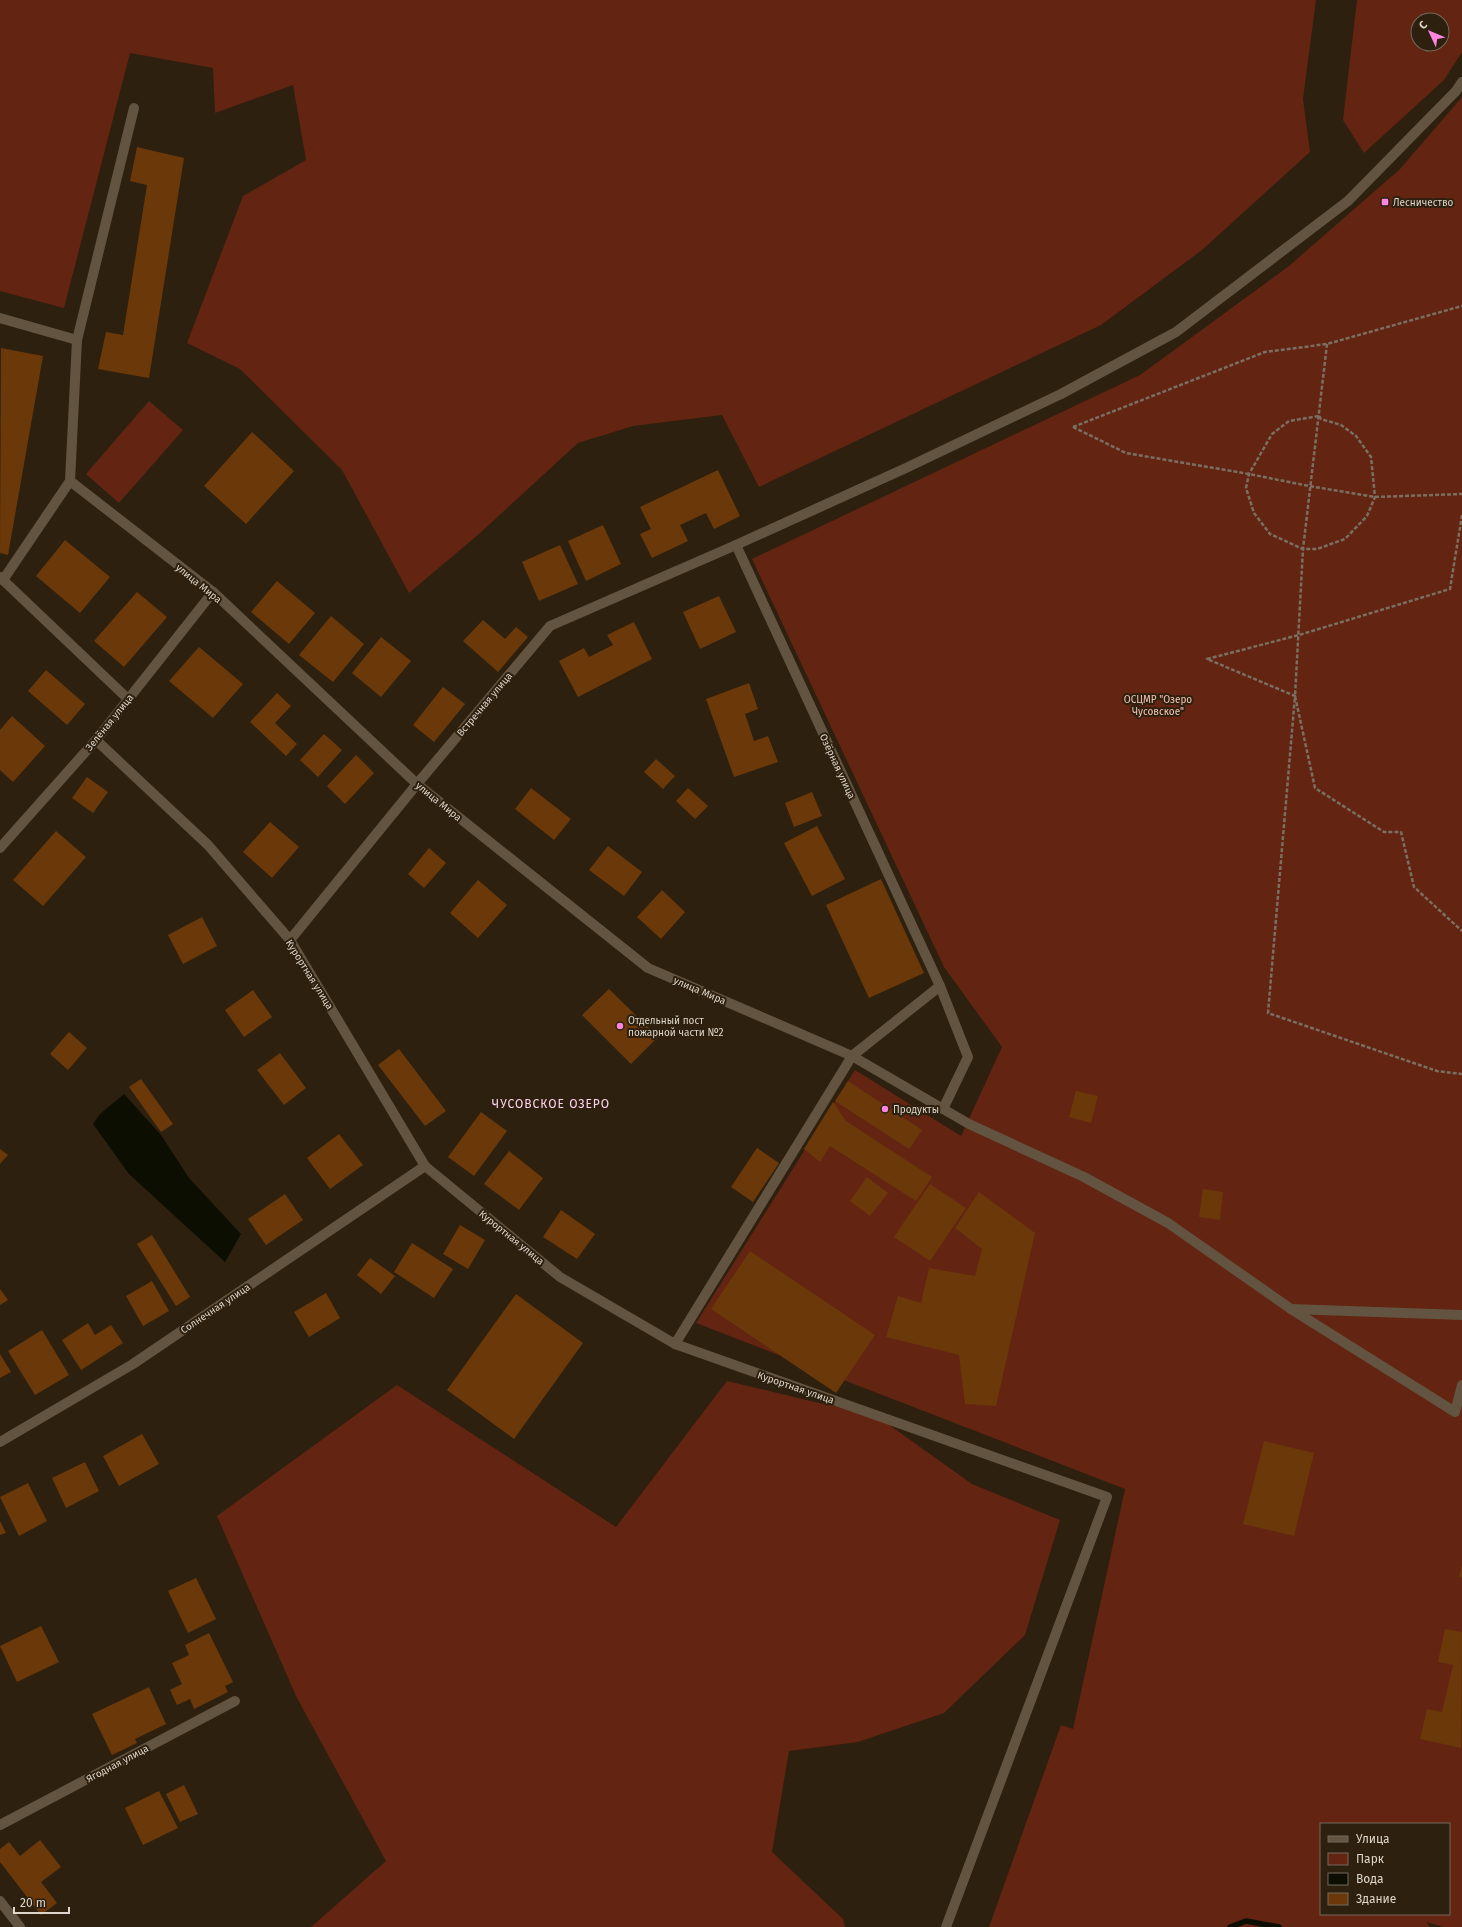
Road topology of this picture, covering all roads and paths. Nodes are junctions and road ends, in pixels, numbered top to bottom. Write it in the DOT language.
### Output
graph roads {
  1 [pos="1462,82"];
  2 [pos="134,108"];
  3 [pos="1462,306"];
  4 [pos="0,318"];
  5 [pos="77,340"];
  6 [pos="1327,344"];
  7 [pos="1319,416"];
  8 [pos="1249,474"];
  9 [pos="70,481"];
  10 [pos="1309,486"];
  11 [pos="1462,494"];
  12 [pos="1376,497"];
  13 [pos="1462,515"];
  14 [pos="736,545"];
  15 [pos="1303,549"];
  16 [pos="2,579"];
  17 [pos="213,592"];
  18 [pos="1299,635"];
  19 [pos="1295,696"];
  20 [pos="128,698"];
  21 [pos="96,740"];
  22 [pos="417,784"];
  23 [pos="0,848"];
  24 [pos="1462,931"];
  25 [pos="290,940"];
  26 [pos="940,986"];
  27 [pos="852,1056"];
  28 [pos="1462,1074"];
  29 [pos="943,1109"];
  30 [pos="426,1166"];
  31 [pos="1291,1309"];
  32 [pos="1462,1314"];
  33 [pos="675,1344"];
  34 [pos="1462,1385"];
  35 [pos="0,1442"];
  36 [pos="235,1701"];
  37 [pos="0,1825"];
  38 [pos="0,1901"];
  39 [pos="20,1927"];
  40 [pos="946,1927"];
  1 -- 14 [label="street, Встречная улица"];
  2 -- 5 [label="street"];
  3 -- 6 [label="path"];
  4 -- 5 [label="street"];
  5 -- 9 [label="street"];
  6 -- 7 [label="path"];
  6 -- 8 [label="path"];
  7 -- 8 [label="path"];
  7 -- 10 [label="path"];
  7 -- 12 [label="path"];
  8 -- 10 [label="path"];
  8 -- 15 [label="path"];
  9 -- 16 [label="street"];
  9 -- 17 [label="street, улица Мира"];
  10 -- 12 [label="path"];
  10 -- 15 [label="path"];
  11 -- 12 [label="path"];
  12 -- 15 [label="path"];
  13 -- 18 [label="path"];
  14 -- 22 [label="street, Встречная улица"];
  14 -- 26 [label="street, Озёрная улица"];
  15 -- 18 [label="path"];
  16 -- 20 [label="street"];
  17 -- 20 [label="street, Зелёная улица"];
  17 -- 22 [label="street, улица Мира"];
  18 -- 19 [label="path"];
  18 -- 19 [label="path"];
  19 -- 24 [label="path"];
  19 -- 28 [label="path"];
  20 -- 21 [label="street, Зелёная улица"];
  21 -- 23 [label="street, Зелёная улица"];
  21 -- 25 [label="street, Курортная улица"];
  22 -- 25 [label="street, Встречная улица"];
  22 -- 27 [label="street, улица Мира"];
  25 -- 30 [label="street, Курортная улица"];
  26 -- 27 [label="street"];
  26 -- 29 [label="street, Озёрная улица"];
  27 -- 29 [label="street, улица Мира"];
  27 -- 33 [label="street"];
  29 -- 31 [label="street, улица Мира"];
  30 -- 33 [label="street, Курортная улица"];
  30 -- 35 [label="street, Солнечная улица"];
  31 -- 32 [label="street"];
  31 -- 34 [label="street, улица Мира"];
  33 -- 40 [label="street, Курортная улица"];
  36 -- 37 [label="street, Ягодная улица"];
  38 -- 39 [label="street"];
}
